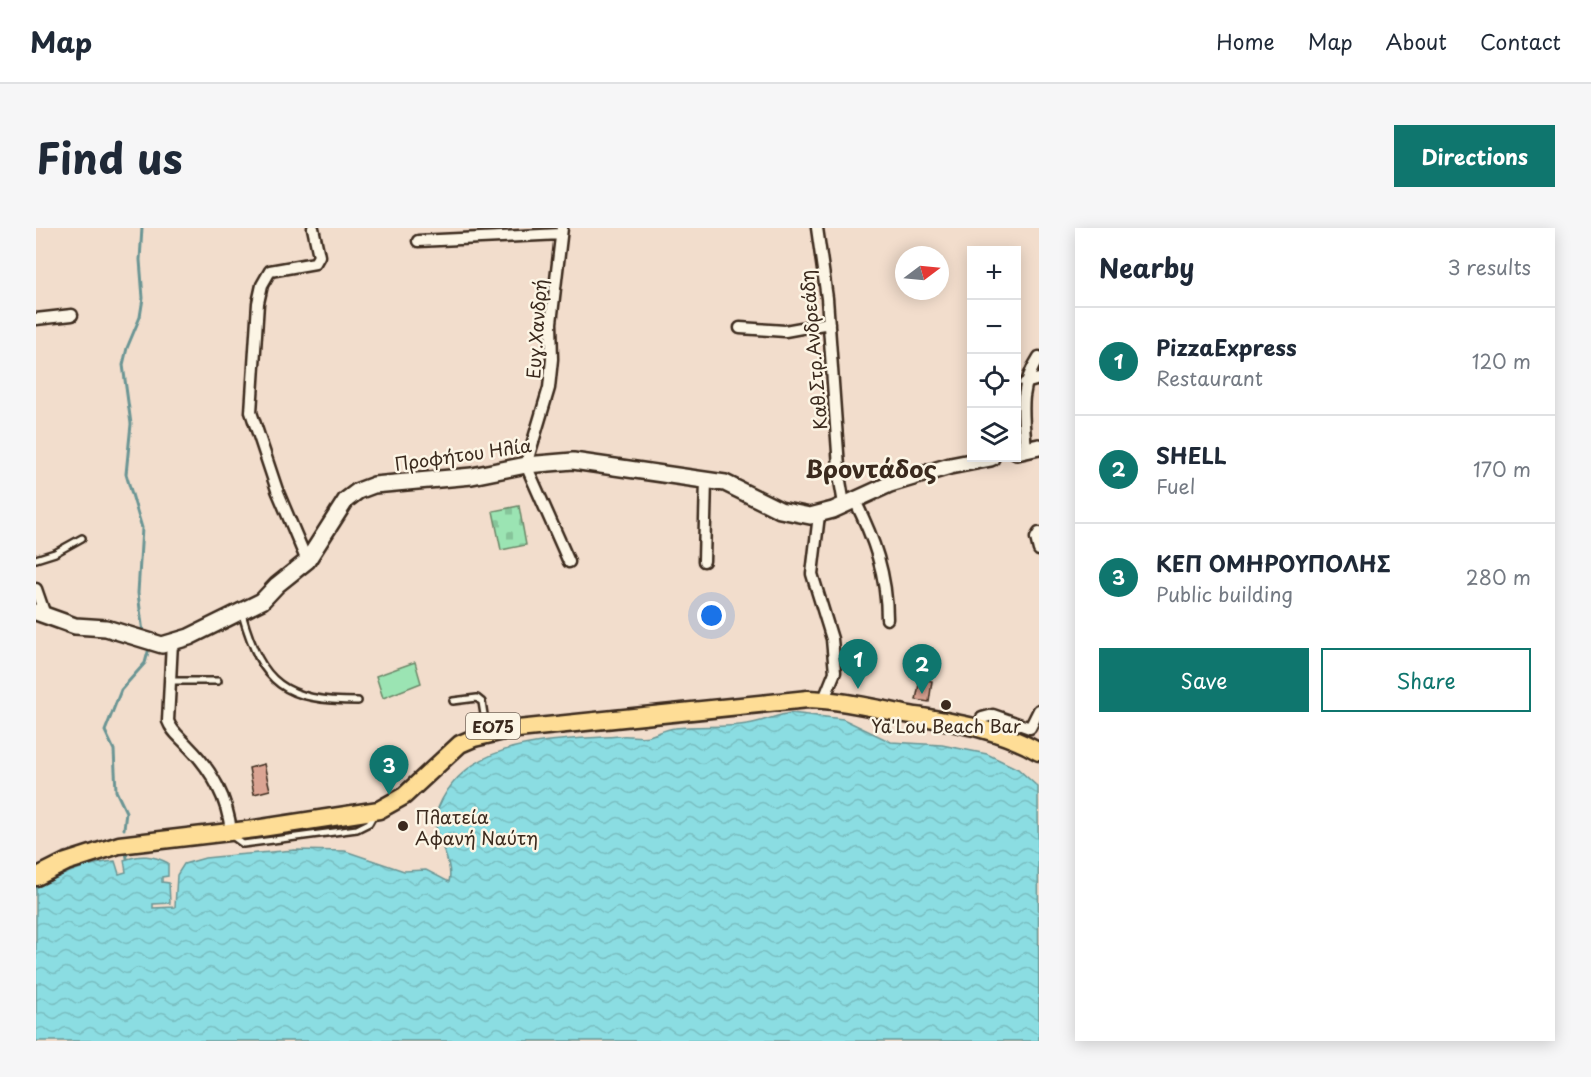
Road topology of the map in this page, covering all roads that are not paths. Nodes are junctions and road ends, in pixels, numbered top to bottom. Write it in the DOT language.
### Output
graph roads {
  1 [pos="314,228"];
  2 [pos="817,228"];
  3 [pos="562,231"];
  4 [pos="418,241"];
  5 [pos="72,315"];
  6 [pos="36,319"];
  7 [pos="829,323"];
  8 [pos="740,328"];
  9 [pos="1039,357"];
  10 [pos="1039,379"];
  11 [pos="1024,383"];
  12 [pos="1027,449"];
  13 [pos="971,462"];
  14 [pos="526,465"];
  15 [pos="705,479"];
  16 [pos="849,502"];
  17 [pos="819,515"];
  18 [pos="1039,533"];
  19 [pos="82,538"];
  20 [pos="1039,550"];
  21 [pos="36,559"];
  22 [pos="307,561"];
  23 [pos="704,561"];
  24 [pos="569,562"];
  25 [pos="36,589"];
  26 [pos="40,613"];
  27 [pos="241,613"];
  28 [pos="887,619"];
  29 [pos="172,642"];
  30 [pos="169,681"];
  31 [pos="218,681"];
  32 [pos="825,696"];
  33 [pos="358,701"];
  34 [pos="453,701"];
  35 [pos="1039,710"];
  36 [pos="979,725"];
  37 [pos="486,727"];
  38 [pos="1034,730"];
  39 [pos="1039,744"];
  40 [pos="1039,752"];
  41 [pos="230,828"];
  42 [pos="36,869"];
  43 [pos="36,877"];
  1 -- 22 [label="street"];
  2 -- 7 [label="street, Καθ.Στρ.Ανδρεάδη"];
  3 -- 4 [label="street"];
  3 -- 14 [label="street, Ευγ.Χανδρή"];
  5 -- 6 [label="street"];
  7 -- 8 [label="street"];
  7 -- 16 [label="street, Καθ.Στρ.Ανδρεάδη"];
  9 -- 11 [label="street"];
  10 -- 11 [label="street"];
  11 -- 12 [label="street"];
  13 -- 16 [label="street, Προφήτου Ηλία"];
  14 -- 15 [label="street, Προφήτου Ηλία"];
  14 -- 22 [label="street, Προφήτου Ηλία"];
  14 -- 24 [label="street"];
  15 -- 17 [label="street, Προφήτου Ηλία"];
  15 -- 23 [label="street"];
  16 -- 17 [label="street, Προφήτου Ηλία"];
  16 -- 28 [label="street, Καθ.Στρ.Ανδρεάδη"];
  17 -- 32 [label="street"];
  18 -- 20 [label="street"];
  19 -- 21 [label="lane"];
  22 -- 27 [label="street, Προφήτου Ηλία"];
  25 -- 26 [label="street"];
  26 -- 29 [label="street, Προφήτου Ηλία"];
  27 -- 29 [label="street, Προφήτου Ηλία"];
  27 -- 33 [label="lane"];
  29 -- 30 [label="street"];
  30 -- 31 [label="lane"];
  30 -- 41 [label="street"];
  32 -- 36 [label="main road, ΕΟ75"];
  32 -- 37 [label="main road, ΕΟ75"];
  32 -- 41 [label="main road, ΕΟ75"];
  34 -- 37 [label="lane"];
  35 -- 38 [label="street"];
  36 -- 38 [label="street"];
  36 -- 39 [label="main road, ΕΟ75"];
  36 -- 40 [label="main road, ΕΟ75"];
  37 -- 41 [label="main road, ΕΟ75"];
  41 -- 42 [label="main road, ΕΟ75"];
  41 -- 43 [label="main road, ΕΟ75"];
}
